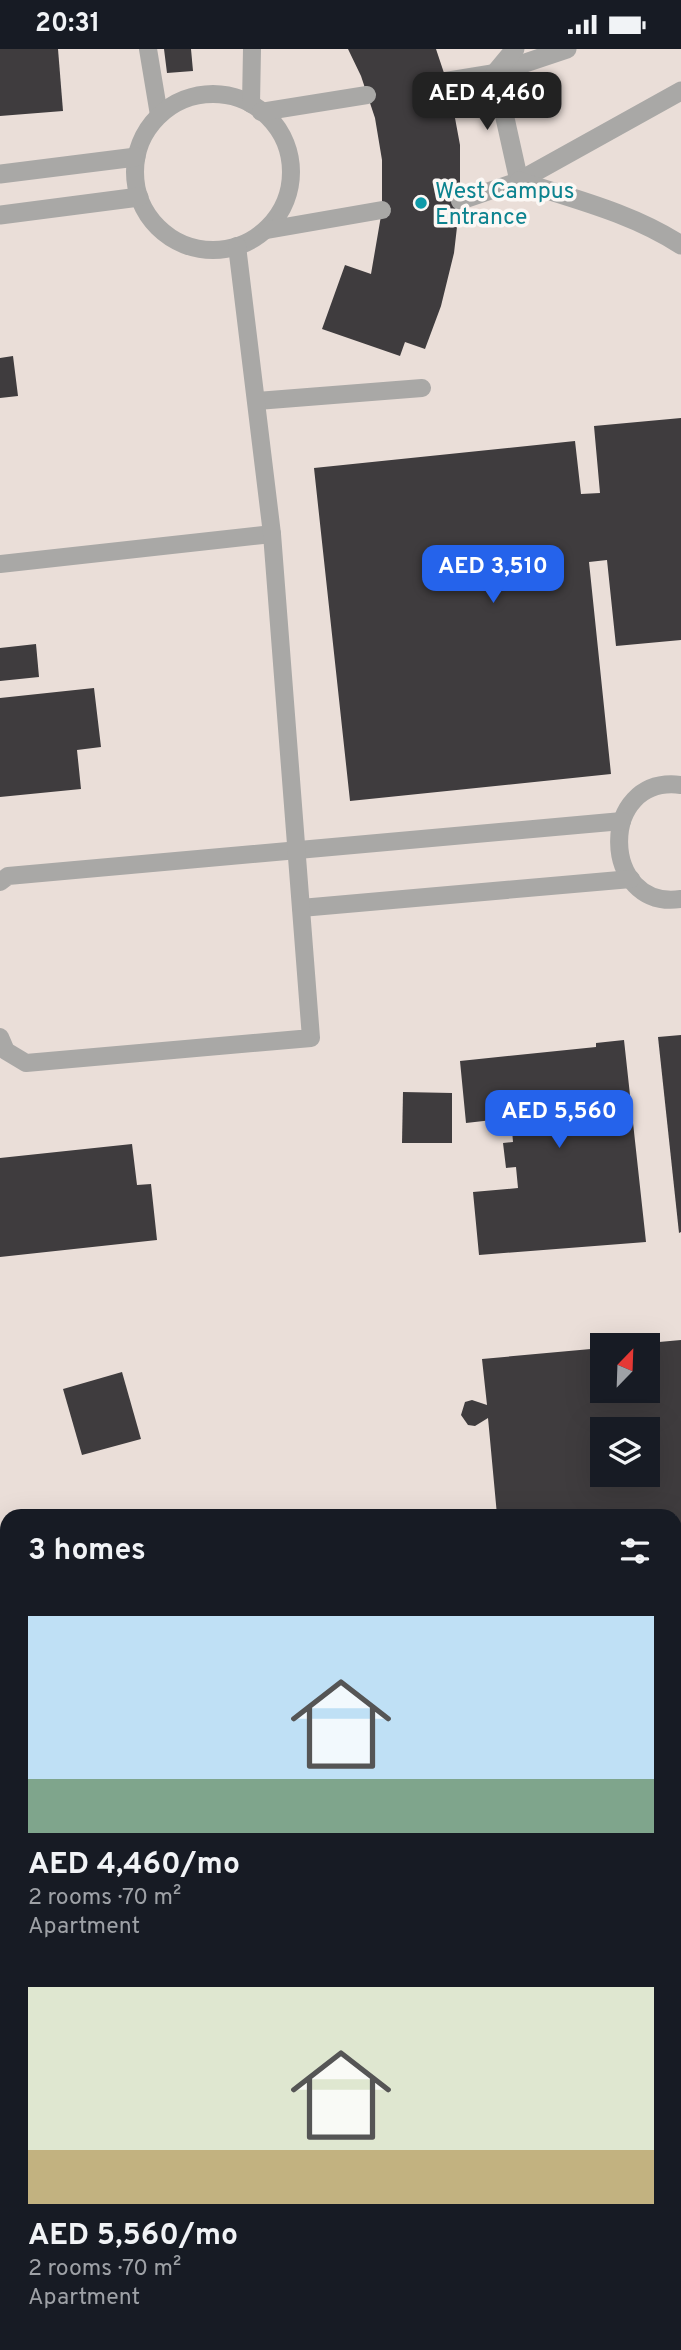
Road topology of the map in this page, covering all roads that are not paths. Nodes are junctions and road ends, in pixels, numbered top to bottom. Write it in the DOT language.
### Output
graph roads {
  1 [pos="148,49"];
  2 [pos="252,49"];
  3 [pos="515,49"];
  4 [pos="568,49"];
  5 [pos="495,73"];
  6 [pos="446,81"];
  7 [pos="681,91"];
  8 [pos="367,95"];
  9 [pos="256,108"];
  10 [pos="159,115"];
  11 [pos="136,157"];
  12 [pos="0,174"];
  13 [pos="519,181"];
  14 [pos="139,197"];
  15 [pos="460,201"];
  16 [pos="382,210"];
  17 [pos="0,215"];
  18 [pos="267,230"];
  19 [pos="681,245"];
  20 [pos="237,246"];
  21 [pos="422,388"];
  22 [pos="257,401"];
  23 [pos="272,534"];
  24 [pos="0,564"];
  25 [pos="681,785"];
  26 [pos="622,821"];
  27 [pos="297,850"];
  28 [pos="631,879"];
  29 [pos="0,882"];
  30 [pos="681,899"];
  31 [pos="301,908"];
  32 [pos="0,1037"];
  1 -- 10 [label="lane"];
  2 -- 9 [label="lane"];
  3 -- 5 [label="street"];
  4 -- 5 [label="street"];
  5 -- 6 [label="lane"];
  5 -- 13 [label="street"];
  7 -- 13 [label="street"];
  8 -- 9 [label="lane"];
  9 -- 10 [label="lane"];
  9 -- 18 [label="lane"];
  10 -- 11 [label="lane"];
  11 -- 12 [label="street"];
  11 -- 14 [label="lane"];
  13 -- 15 [label="lane"];
  13 -- 19 [label="street"];
  14 -- 17 [label="street"];
  14 -- 20 [label="lane"];
  16 -- 18 [label="lane"];
  18 -- 20 [label="lane"];
  20 -- 22 [label="lane"];
  21 -- 22 [label="lane"];
  22 -- 23 [label="lane"];
  23 -- 24 [label="lane"];
  23 -- 27 [label="lane"];
  25 -- 26 [label="lane"];
  26 -- 27 [label="lane"];
  26 -- 28 [label="lane"];
  27 -- 29 [label="lane"];
  27 -- 31 [label="lane"];
  28 -- 30 [label="lane"];
  28 -- 31 [label="lane"];
  31 -- 32 [label="lane"];
}
